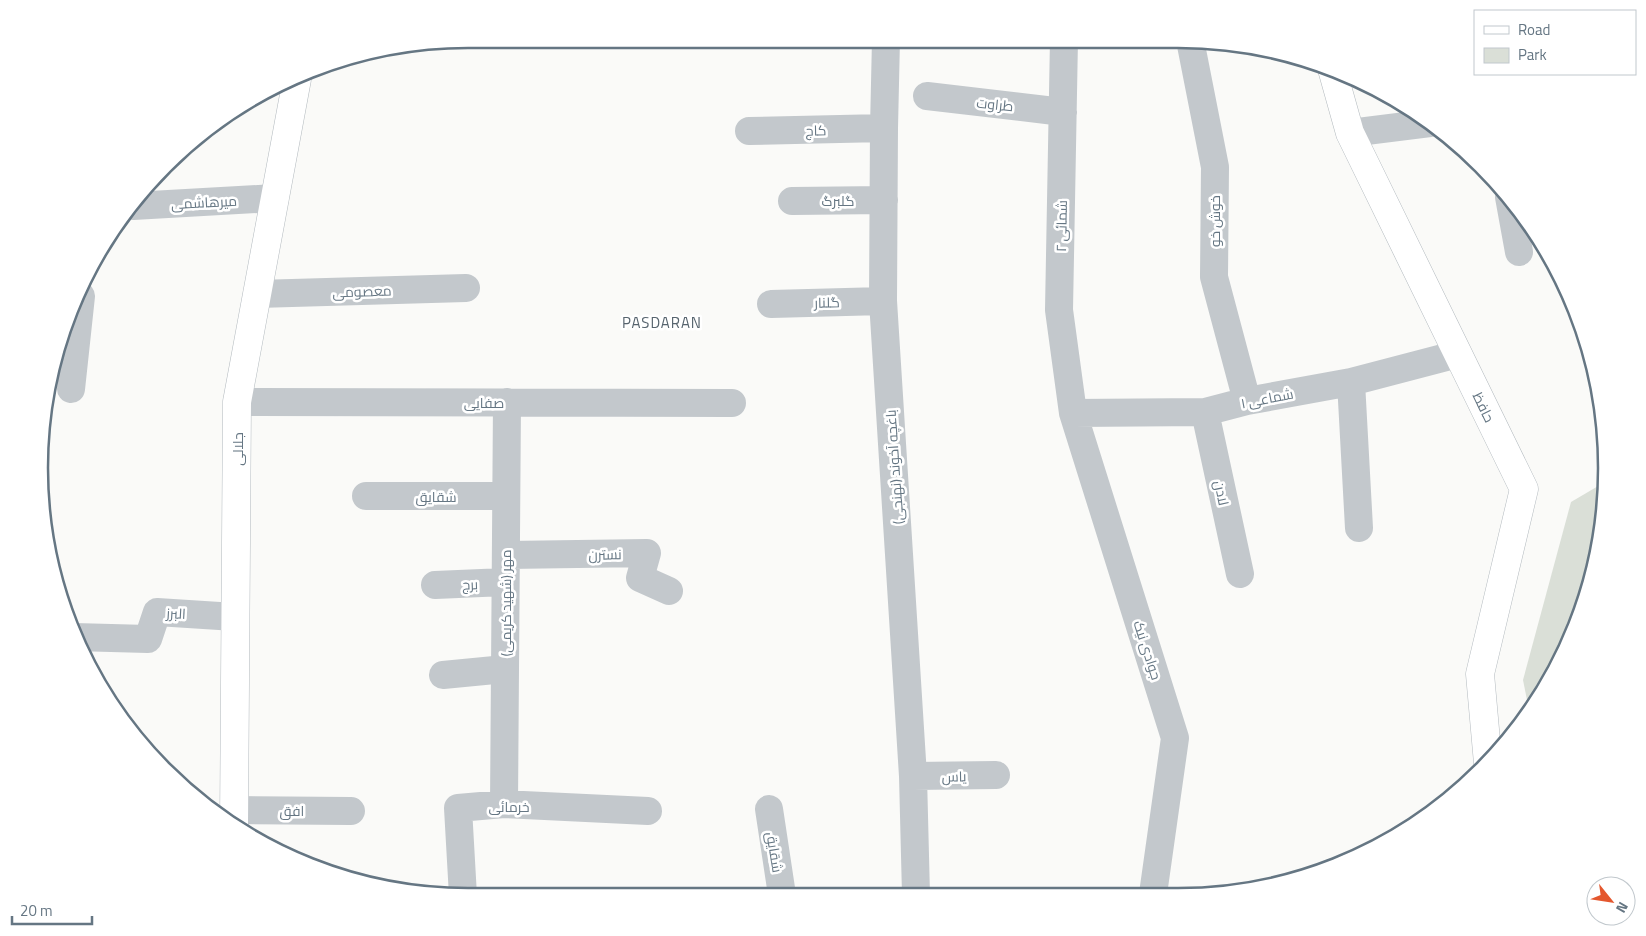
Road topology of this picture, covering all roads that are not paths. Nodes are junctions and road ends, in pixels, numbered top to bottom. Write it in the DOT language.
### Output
graph roads {
  1 [pos="886,48"];
  2 [pos="1064,48"];
  3 [pos="1192,48"];
  4 [pos="1335,78"];
  5 [pos="296,85"];
  6 [pos="927,96"];
  7 [pos="1063,112"];
  8 [pos="1421,124"];
  9 [pos="884,128"];
  10 [pos="749,131"];
  11 [pos="1350,133"];
  12 [pos="275,198"];
  13 [pos="792,200"];
  14 [pos="884,200"];
  15 [pos="139,206"];
  16 [pos="1512,212"];
  17 [pos="1519,252"];
  18 [pos="466,288"];
  19 [pos="257,294"];
  20 [pos="883,301"];
  21 [pos="771,304"];
  22 [pos="80,308"];
  23 [pos="1458,354"];
  24 [pos="1351,382"];
  25 [pos="71,388"];
  26 [pos="1247,401"];
  27 [pos="237,402"];
  28 [pos="507,402"];
  29 [pos="732,402"];
  30 [pos="1073,412"];
  31 [pos="1205,412"];
  32 [pos="366,496"];
  33 [pos="506,496"];
  34 [pos="1359,528"];
  35 [pos="506,555"];
  36 [pos="1240,574"];
  37 [pos="505,582"];
  38 [pos="435,585"];
  39 [pos="669,591"];
  40 [pos="235,617"];
  41 [pos="84,637"];
  42 [pos="505,669"];
  43 [pos="443,675"];
  44 [pos="1487,752"];
  45 [pos="996,775"];
  46 [pos="913,776"];
  47 [pos="504,804"];
  48 [pos="769,809"];
  49 [pos="351,811"];
  50 [pos="648,811"];
  51 [pos="234,817"];
  52 [pos="462,888"];
  53 [pos="781,888"];
  54 [pos="916,888"];
  55 [pos="1154,888"];
  1 -- 9 [label="street, باغچه آخوند (نهنجی)"];
  2 -- 7 [label="street, شمائی ۲"];
  3 -- 26 [label="street, خوش خو"];
  4 -- 11 [label="street, حافظ"];
  5 -- 12 [label="street, جلالی"];
  6 -- 7 [label="street, طراوت"];
  7 -- 30 [label="street, شمائی ۲"];
  8 -- 11 [label="street"];
  9 -- 10 [label="street, کاج"];
  9 -- 14 [label="street, باغچه آخوند (نهنجی)"];
  11 -- 23 [label="street, حافظ"];
  12 -- 15 [label="street, میرهاشمی"];
  12 -- 19 [label="street, جلالی"];
  13 -- 14 [label="street, گلبرگ"];
  14 -- 20 [label="street, باغچه آخوند (نهنجی)"];
  16 -- 17 [label="street"];
  18 -- 19 [label="street, معصومی"];
  19 -- 27 [label="street, جلالی"];
  20 -- 21 [label="street, گلنار"];
  20 -- 46 [label="street, باغچه آخوند (نهنجی)"];
  22 -- 25 [label="street"];
  23 -- 24 [label="street, شماعی ۱"];
  23 -- 44 [label="street, حافظ"];
  24 -- 26 [label="street, شماعی ۱"];
  24 -- 34 [label="street"];
  26 -- 31 [label="street, شماعی ۱"];
  27 -- 28 [label="street, صفایی"];
  27 -- 40 [label="street, جلالی"];
  28 -- 29 [label="street, صفایی"];
  28 -- 33 [label="street, مهر (شهید کریمی)"];
  30 -- 31 [label="street, شماعی ۱"];
  30 -- 55 [label="street, جوادی نیک"];
  31 -- 36 [label="street, لادن"];
  32 -- 33 [label="street, شقایق"];
  33 -- 35 [label="street, مهر (شهید کریمی)"];
  35 -- 37 [label="street, مهر (شهید کریمی)"];
  35 -- 39 [label="street, نسترن"];
  37 -- 38 [label="street, برج"];
  37 -- 42 [label="street, مهر (شهید کریمی)"];
  40 -- 41 [label="street, البرز"];
  40 -- 51 [label="street, جلالی"];
  42 -- 43 [label="street"];
  42 -- 47 [label="street, مهر (شهید کریمی)"];
  45 -- 46 [label="street, یاس"];
  46 -- 54 [label="street, باغچه آخوند (نهنجی)"];
  47 -- 50 [label="street, خرمائی"];
  47 -- 52 [label="street, خرمائی"];
  48 -- 53 [label="street, شقایق"];
  49 -- 51 [label="street, افق"];
}
